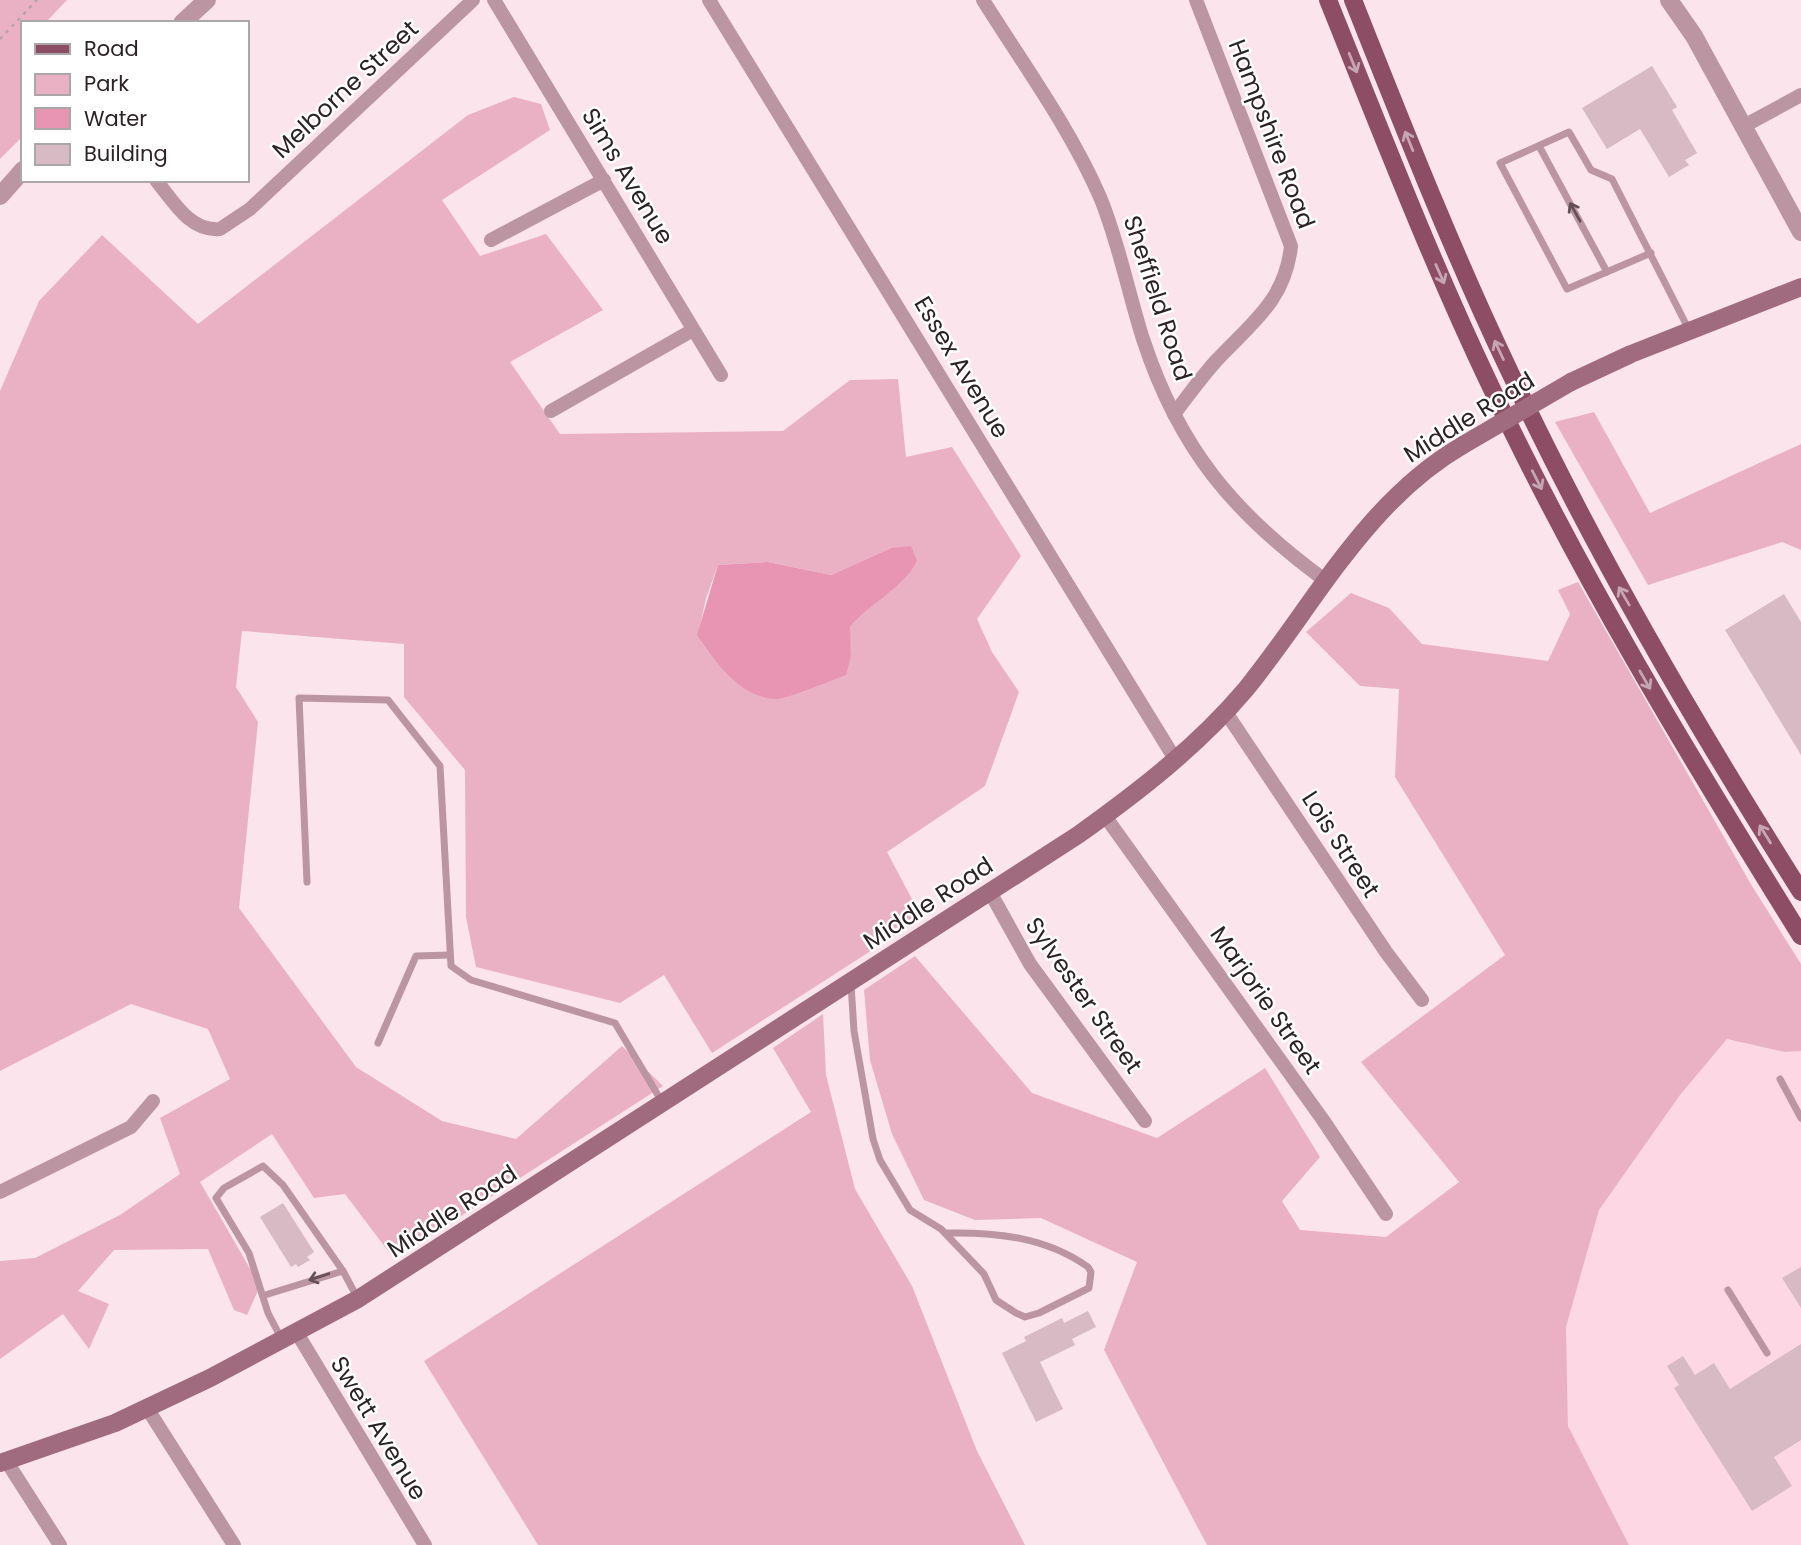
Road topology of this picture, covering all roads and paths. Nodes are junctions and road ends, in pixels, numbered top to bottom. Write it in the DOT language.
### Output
graph roads {
  1 [pos="37,0"];
  2 [pos="207,0"];
  3 [pos="473,0"];
  4 [pos="494,0"];
  5 [pos="709,0"];
  6 [pos="983,0"];
  7 [pos="1196,0"];
  8 [pos="1328,0"];
  9 [pos="1353,0"];
  10 [pos="1669,0"];
  11 [pos="184,21"];
  12 [pos="0,38"];
  13 [pos="1801,95"];
  14 [pos="1744,126"];
  15 [pos="1539,146"];
  16 [pos="21,172"];
  17 [pos="604,180"];
  18 [pos="158,182"];
  19 [pos="0,196"];
  20 [pos="1801,232"];
  21 [pos="491,240"];
  22 [pos="1651,253"];
  23 [pos="1608,272"];
  24 [pos="1801,287"];
  25 [pos="693,330"];
  26 [pos="1689,331"];
  27 [pos="721,375"];
  28 [pos="551,411"];
  29 [pos="1174,414"];
  30 [pos="1326,580"];
  31 [pos="1225,711"];
  32 [pos="1175,759"];
  33 [pos="1105,816"];
  34 [pos="307,882"];
  35 [pos="990,892"];
  36 [pos="1801,892"];
  37 [pos="1801,936"];
  38 [pos="450,955"];
  39 [pos="851,983"];
  40 [pos="1422,1000"];
  41 [pos="378,1043"];
  42 [pos="1780,1079"];
  43 [pos="153,1101"];
  44 [pos="663,1103"];
  45 [pos="1801,1118"];
  46 [pos="1145,1121"];
  47 [pos="0,1192"];
  48 [pos="1386,1214"];
  49 [pos="946,1233"];
  50 [pos="343,1272"];
  51 [pos="1728,1290"];
  52 [pos="265,1295"];
  53 [pos="358,1299"];
  54 [pos="290,1337"];
  55 [pos="1767,1353"];
  56 [pos="147,1408"];
  57 [pos="3,1463"];
  58 [pos="60,1545"];
  59 [pos="234,1545"];
  60 [pos="425,1545"];
  1 -- 12 [label="path"];
  2 -- 11 [label="street"];
  3 -- 18 [label="street, Melborne Street"];
  4 -- 17 [label="street, Sims Avenue"];
  5 -- 32 [label="street, Essex Avenue"];
  6 -- 29 [label="street, Sheffield Road"];
  7 -- 29 [label="street, Hampshire Road"];
  8 -- 37 [label="main road, one-way"];
  36 -- 9 [label="main road, one-way"];
  10 -- 14 [label="street"];
  13 -- 14 [label="street"];
  14 -- 20 [label="street"];
  15 -- 22 [label="lane"];
  23 -- 15 [label="lane, one-way"];
  15 -- 23 [label="lane"];
  16 -- 19 [label="street"];
  17 -- 21 [label="street"];
  17 -- 25 [label="street, Sims Avenue"];
  22 -- 23 [label="lane"];
  22 -- 26 [label="lane"];
  24 -- 26 [label="main road, Middle Road"];
  25 -- 27 [label="street, Sims Avenue"];
  25 -- 28 [label="street"];
  26 -- 30 [label="main road, Middle Road, bridge"];
  29 -- 30 [label="street, Sheffield Road"];
  30 -- 31 [label="main road, Middle Road"];
  31 -- 32 [label="main road, Middle Road"];
  31 -- 40 [label="street, Lois Street"];
  32 -- 33 [label="main road, Middle Road"];
  33 -- 35 [label="main road, Middle Road"];
  33 -- 48 [label="street, Marjorie Street"];
  34 -- 38 [label="lane"];
  35 -- 39 [label="main road, Middle Road"];
  35 -- 46 [label="street, Sylvester Street"];
  38 -- 41 [label="lane"];
  38 -- 44 [label="lane"];
  39 -- 44 [label="main road, Middle Road"];
  39 -- 49 [label="lane"];
  42 -- 45 [label="lane"];
  43 -- 47 [label="street"];
  44 -- 53 [label="main road, Middle Road"];
  49 -- 49 [label="lane"];
  50 -- 52 [label="lane, one-way"];
  50 -- 52 [label="lane"];
  50 -- 53 [label="lane"];
  51 -- 55 [label="lane"];
  52 -- 54 [label="lane"];
  53 -- 54 [label="main road, Middle Road"];
  54 -- 56 [label="main road, Middle Road"];
  54 -- 60 [label="street, Swett Avenue"];
  56 -- 57 [label="main road, Middle Road"];
  56 -- 59 [label="street"];
  57 -- 58 [label="street"];
}
